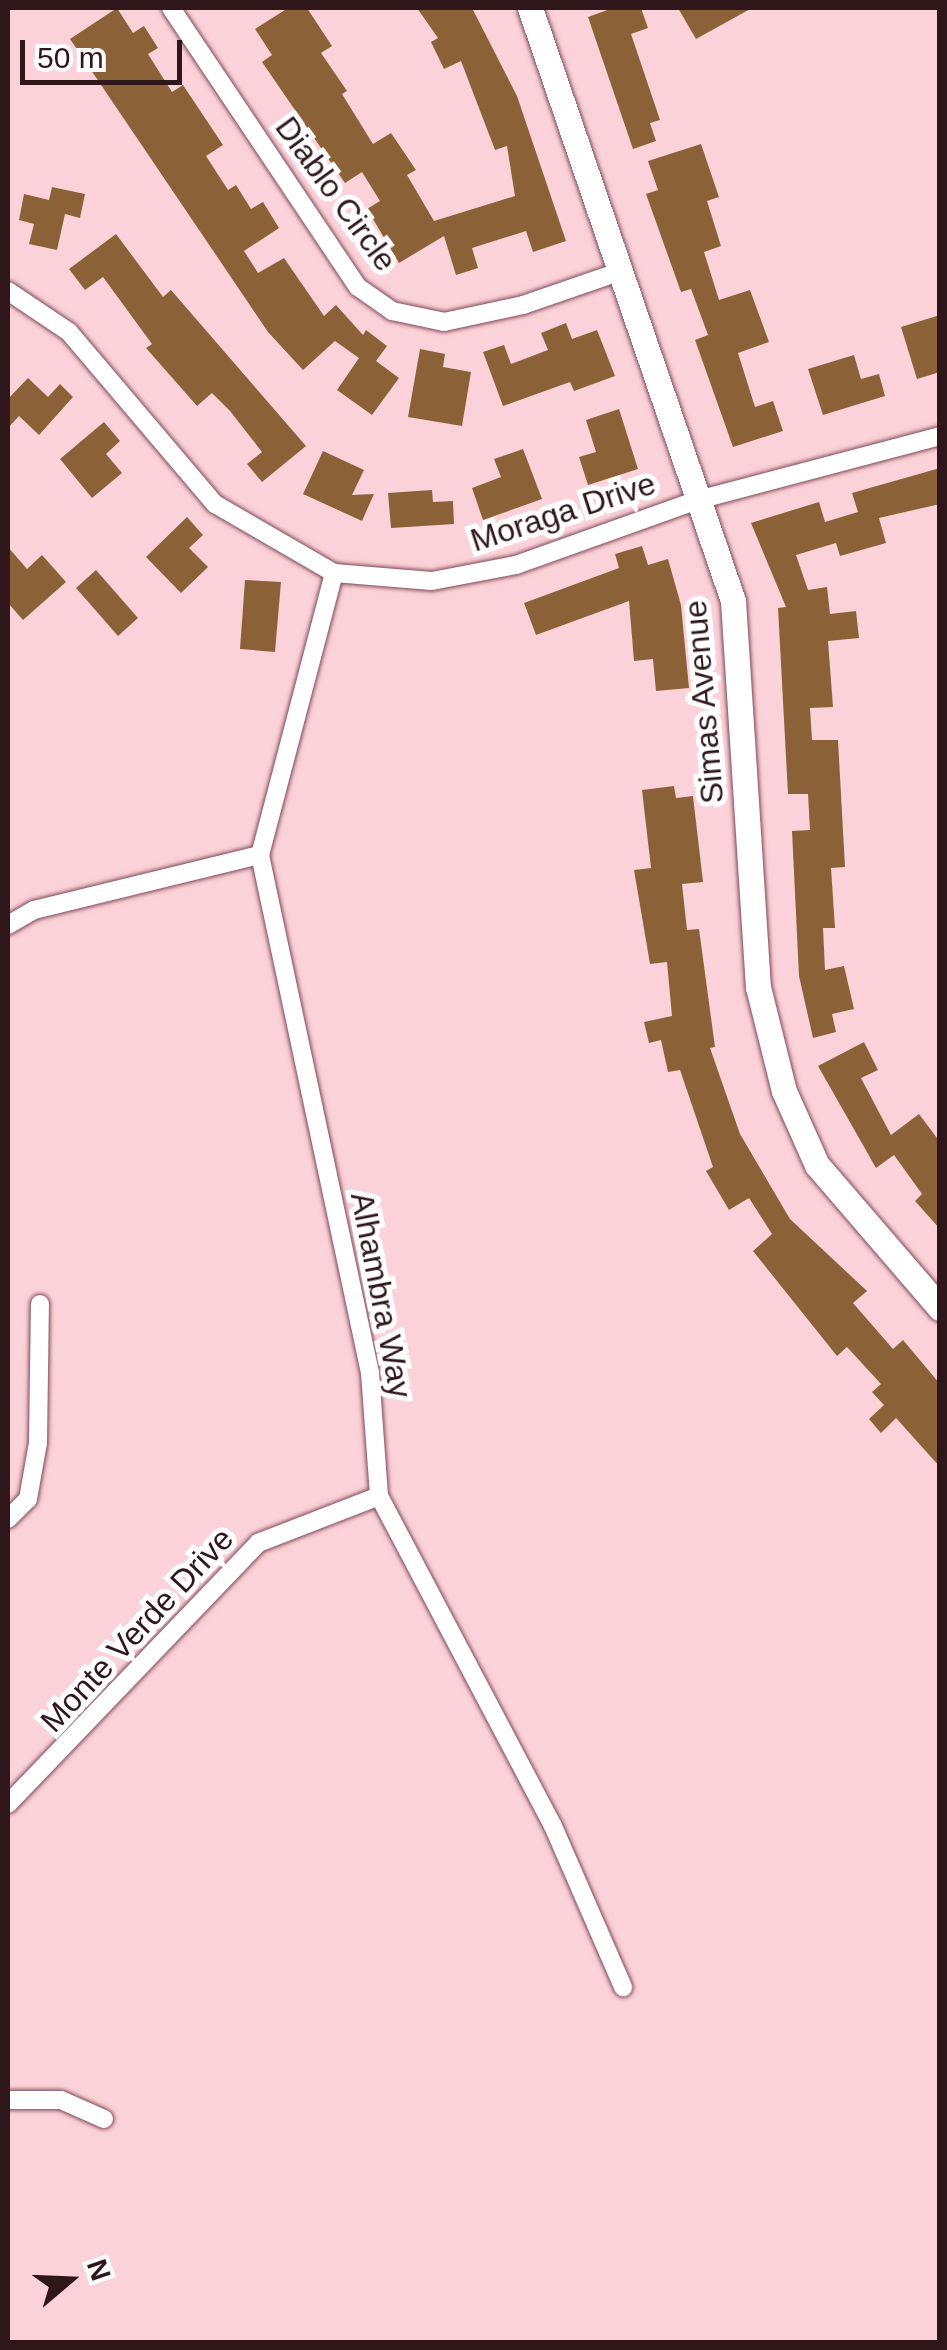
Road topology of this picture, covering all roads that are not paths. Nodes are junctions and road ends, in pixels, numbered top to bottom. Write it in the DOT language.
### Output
graph roads {
  1 [pos="171,8"];
  2 [pos="536,9"];
  3 [pos="622,271"];
  4 [pos="8,291"];
  5 [pos="940,436"];
  6 [pos="698,500"];
  7 [pos="334,574"];
  8 [pos="260,855"];
  9 [pos="8,925"];
  10 [pos="40,1304"];
  11 [pos="940,1308"];
  12 [pos="379,1496"];
  13 [pos="8,1519"];
  14 [pos="8,1804"];
  15 [pos="624,1988"];
  16 [pos="8,2100"];
  17 [pos="104,2119"];
  1 -- 3 [label="street, Diablo Circle"];
  2 -- 3 [label="street, Simas Avenue"];
  3 -- 6 [label="street, Simas Avenue"];
  4 -- 7 [label="street, Moraga Drive"];
  5 -- 6 [label="street, Moraga Drive"];
  6 -- 7 [label="street, Moraga Drive"];
  6 -- 11 [label="street, Simas Avenue"];
  7 -- 8 [label="street, Alhambra Way"];
  8 -- 9 [label="street"];
  8 -- 12 [label="street, Alhambra Way"];
  10 -- 13 [label="street"];
  12 -- 14 [label="street, Monte Verde Drive"];
  12 -- 15 [label="street, Alhambra Way"];
  16 -- 17 [label="street"];
}
